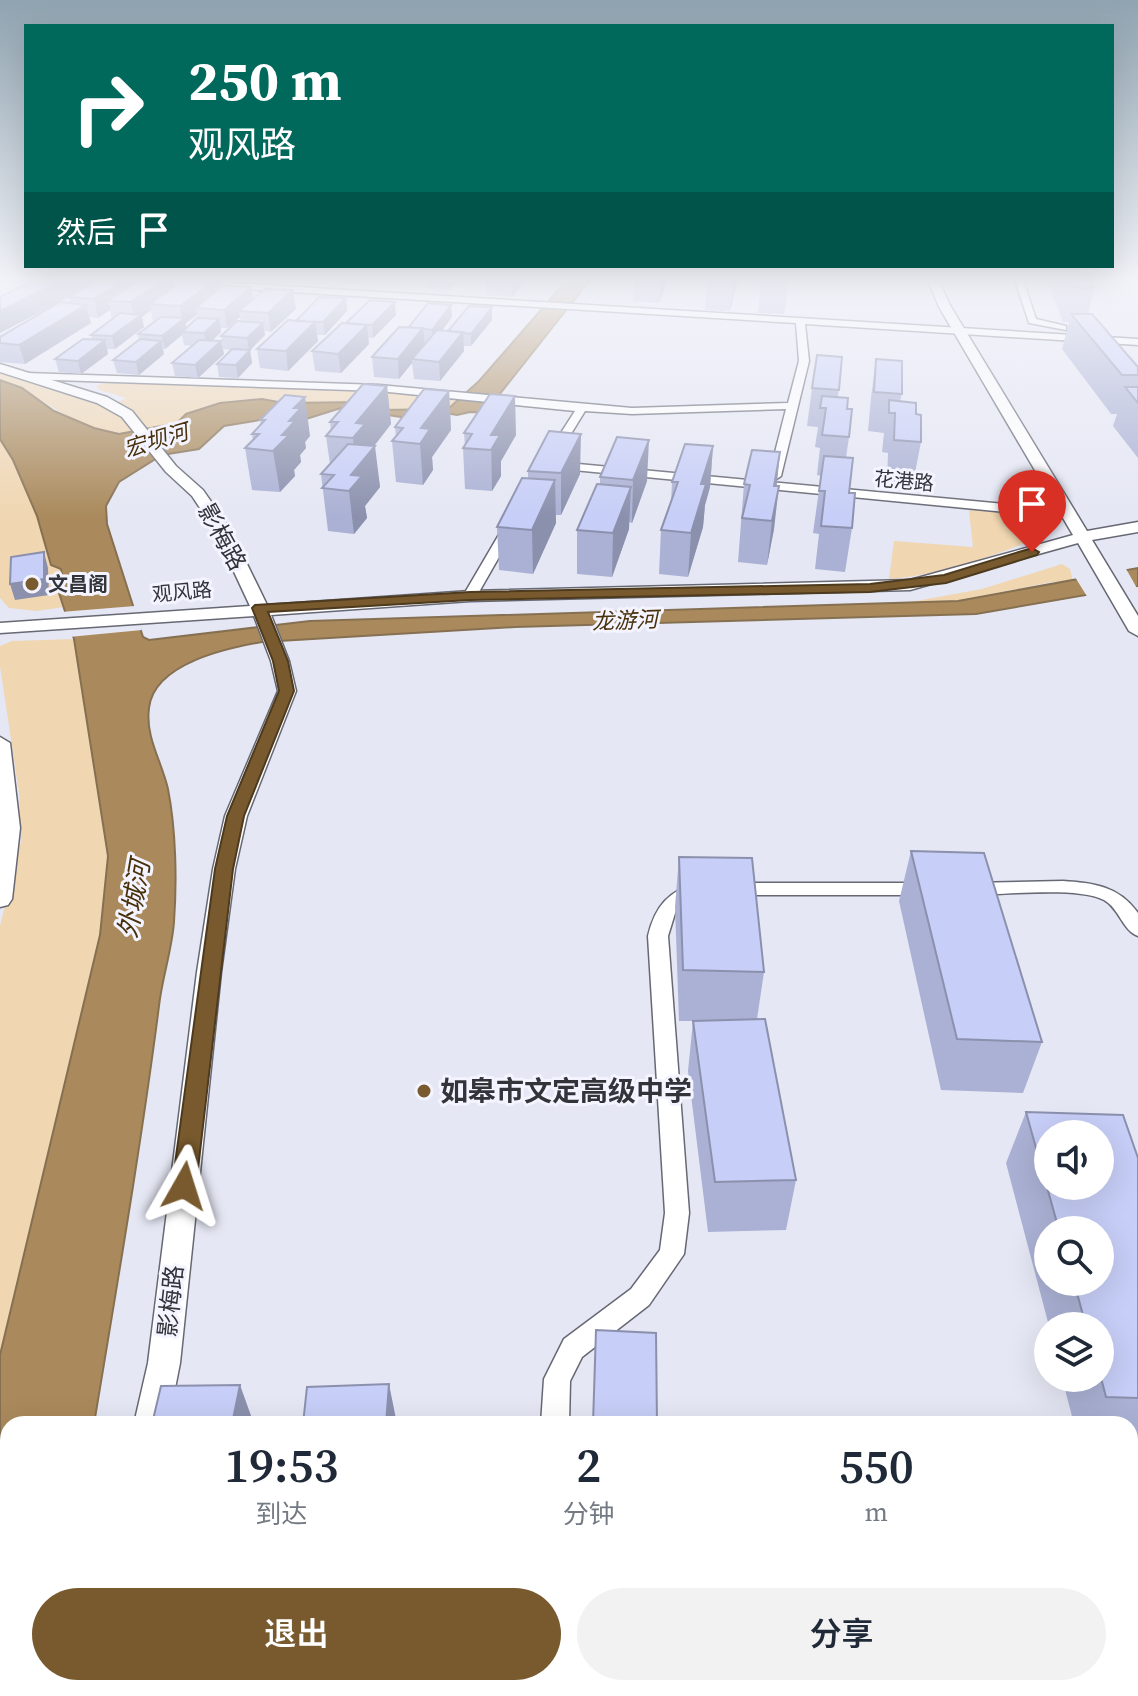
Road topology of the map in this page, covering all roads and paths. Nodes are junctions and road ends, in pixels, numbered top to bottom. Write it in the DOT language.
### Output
graph roads {
  1 [pos="804,359"];
  2 [pos="977,359"];
  3 [pos="0,368"];
  4 [pos="26,376"];
  5 [pos="94,378"];
  6 [pos="80,393"];
  7 [pos="792,406"];
  8 [pos="582,408"];
  9 [pos="773,486"];
  10 [pos="1068,514"];
  11 [pos="516,517"];
  12 [pos="1138,527"];
  13 [pos="1081,537"];
  14 [pos="470,596"];
  15 [pos="262,614"];
  16 [pos="1134,624"];
  17 [pos="0,628"];
  18 [pos="0,743"];
  19 [pos="4,828"];
  20 [pos="0,899"];
  21 [pos="1138,929"];
  22 [pos="153,1416"];
  23 [pos="555,1416"];
  1 -- 7 [label="street"];
  2 -- 10 [label="street"];
  3 -- 4 [label="street, 影梅路"];
  4 -- 5 [label="street"];
  4 -- 6 [label="street, 影梅路"];
  5 -- 6 [label="street"];
  5 -- 8 [label="street"];
  6 -- 15 [label="street, 影梅路"];
  7 -- 8 [label="street"];
  7 -- 9 [label="street"];
  8 -- 9 [label="street, 花港路"];
  9 -- 10 [label="street, 花港路"];
  10 -- 13 [label="street"];
  11 -- 14 [label="street"];
  12 -- 13 [label="street, 观风路"];
  13 -- 14 [label="street, 观风路"];
  13 -- 16 [label="street"];
  14 -- 15 [label="street, 观风路"];
  15 -- 17 [label="street, 观风路"];
  15 -- 22 [label="street, 影梅路"];
  18 -- 19 [label="street"];
  19 -- 20 [label="street"];
  21 -- 23 [label="street"];
}
